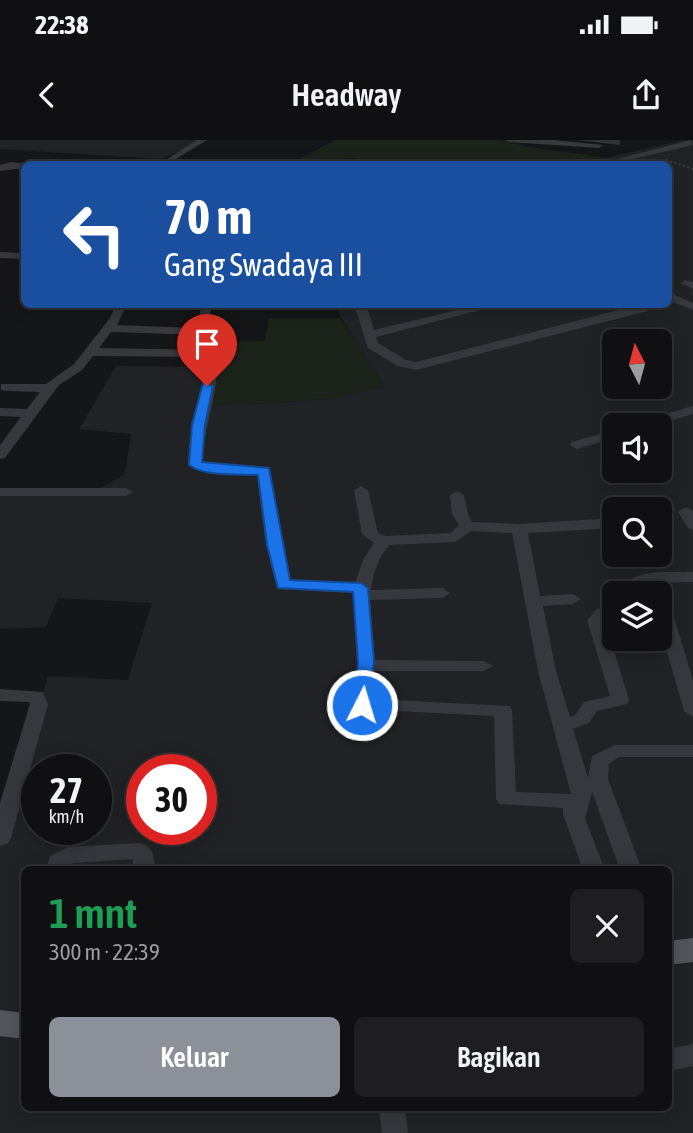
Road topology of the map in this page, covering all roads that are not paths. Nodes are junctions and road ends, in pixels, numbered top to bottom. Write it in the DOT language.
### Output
graph roads {
  1 [pos="203,140"];
  2 [pos="509,140"];
  3 [pos="575,142"];
  4 [pos="691,144"];
  5 [pos="599,145"];
  6 [pos="208,153"];
  7 [pos="192,154"];
  8 [pos="167,161"];
  9 [pos="615,161"];
  10 [pos="21,165"];
  11 [pos="0,169"];
  12 [pos="21,171"];
  13 [pos="0,255"];
  14 [pos="21,256"];
  15 [pos="672,297"];
  16 [pos="693,307"];
  17 [pos="120,308"];
  18 [pos="361,308"];
  19 [pos="481,308"];
  20 [pos="645,308"];
  21 [pos="205,310"];
  22 [pos="107,328"];
  23 [pos="368,335"];
  24 [pos="87,352"];
  25 [pos="32,380"];
  26 [pos="52,385"];
  27 [pos="6,387"];
  28 [pos="693,410"];
  29 [pos="0,412"];
  30 [pos="32,413"];
  31 [pos="672,416"];
  32 [pos="7,437"];
  33 [pos="602,438"];
  34 [pos="577,445"];
  35 [pos="0,455"];
  36 [pos="361,491"];
  37 [pos="0,492"];
  38 [pos="126,492"];
  39 [pos="457,495"];
  40 [pos="602,524"];
  41 [pos="467,526"];
  42 [pos="519,529"];
  43 [pos="386,541"];
  44 [pos="693,577"];
  45 [pos="636,581"];
  46 [pos="361,591"];
  47 [pos="442,593"];
  48 [pos="573,599"];
  49 [pos="533,601"];
  50 [pos="602,614"];
  51 [pos="672,639"];
  52 [pos="602,641"];
  53 [pos="605,651"];
  54 [pos="366,665"];
  55 [pos="484,666"];
  56 [pos="0,695"];
  57 [pos="693,711"];
  58 [pos="563,726"];
  59 [pos="693,751"];
  60 [pos="0,838"];
  61 [pos="58,866"];
  62 [pos="144,866"];
  63 [pos="594,866"];
  64 [pos="595,866"];
  65 [pos="630,866"];
  66 [pos="693,950"];
  67 [pos="672,953"];
  68 [pos="0,1023"];
  69 [pos="21,1026"];
  70 [pos="693,1055"];
  71 [pos="672,1059"];
  72 [pos="391,1111"];
  73 [pos="395,1133"];
  1 -- 7 [label="street"];
  2 -- 3 [label="street"];
  3 -- 5 [label="street"];
  4 -- 9 [label="street"];
  6 -- 7 [label="street"];
  7 -- 8 [label="street"];
  10 -- 11 [label="street"];
  11 -- 12 [label="street"];
  13 -- 14 [label="street"];
  15 -- 16 [label="street"];
  17 -- 22 [label="street"];
  18 -- 23 [label="street"];
  19 -- 23 [label="street"];
  20 -- 23 [label="street"];
  21 -- 22 [label="street"];
  22 -- 24 [label="street"];
  24 -- 26 [label="street"];
  24 -- 46 [label="street"];
  25 -- 26 [label="street"];
  26 -- 27 [label="street"];
  26 -- 30 [label="street"];
  28 -- 31 [label="street"];
  29 -- 30 [label="street"];
  30 -- 32 [label="street"];
  32 -- 35 [label="street"];
  33 -- 34 [label="street"];
  36 -- 43 [label="street"];
  37 -- 38 [label="street"];
  39 -- 41 [label="street"];
  40 -- 42 [label="street"];
  41 -- 42 [label="street"];
  41 -- 43 [label="street"];
  42 -- 49 [label="street"];
  43 -- 46 [label="street"];
  44 -- 45 [label="street"];
  46 -- 47 [label="street"];
  46 -- 54 [label="street"];
  48 -- 49 [label="street"];
  49 -- 58 [label="street"];
  50 -- 52 [label="street"];
  51 -- 57 [label="street"];
  53 -- 58 [label="street"];
  54 -- 55 [label="street"];
  54 -- 63 [label="street"];
  56 -- 60 [label="street"];
  58 -- 64 [label="street"];
  59 -- 65 [label="street"];
  61 -- 62 [label="street"];
  66 -- 67 [label="main road"];
  68 -- 69 [label="main road"];
  70 -- 71 [label="street"];
  72 -- 73 [label="street"];
}
